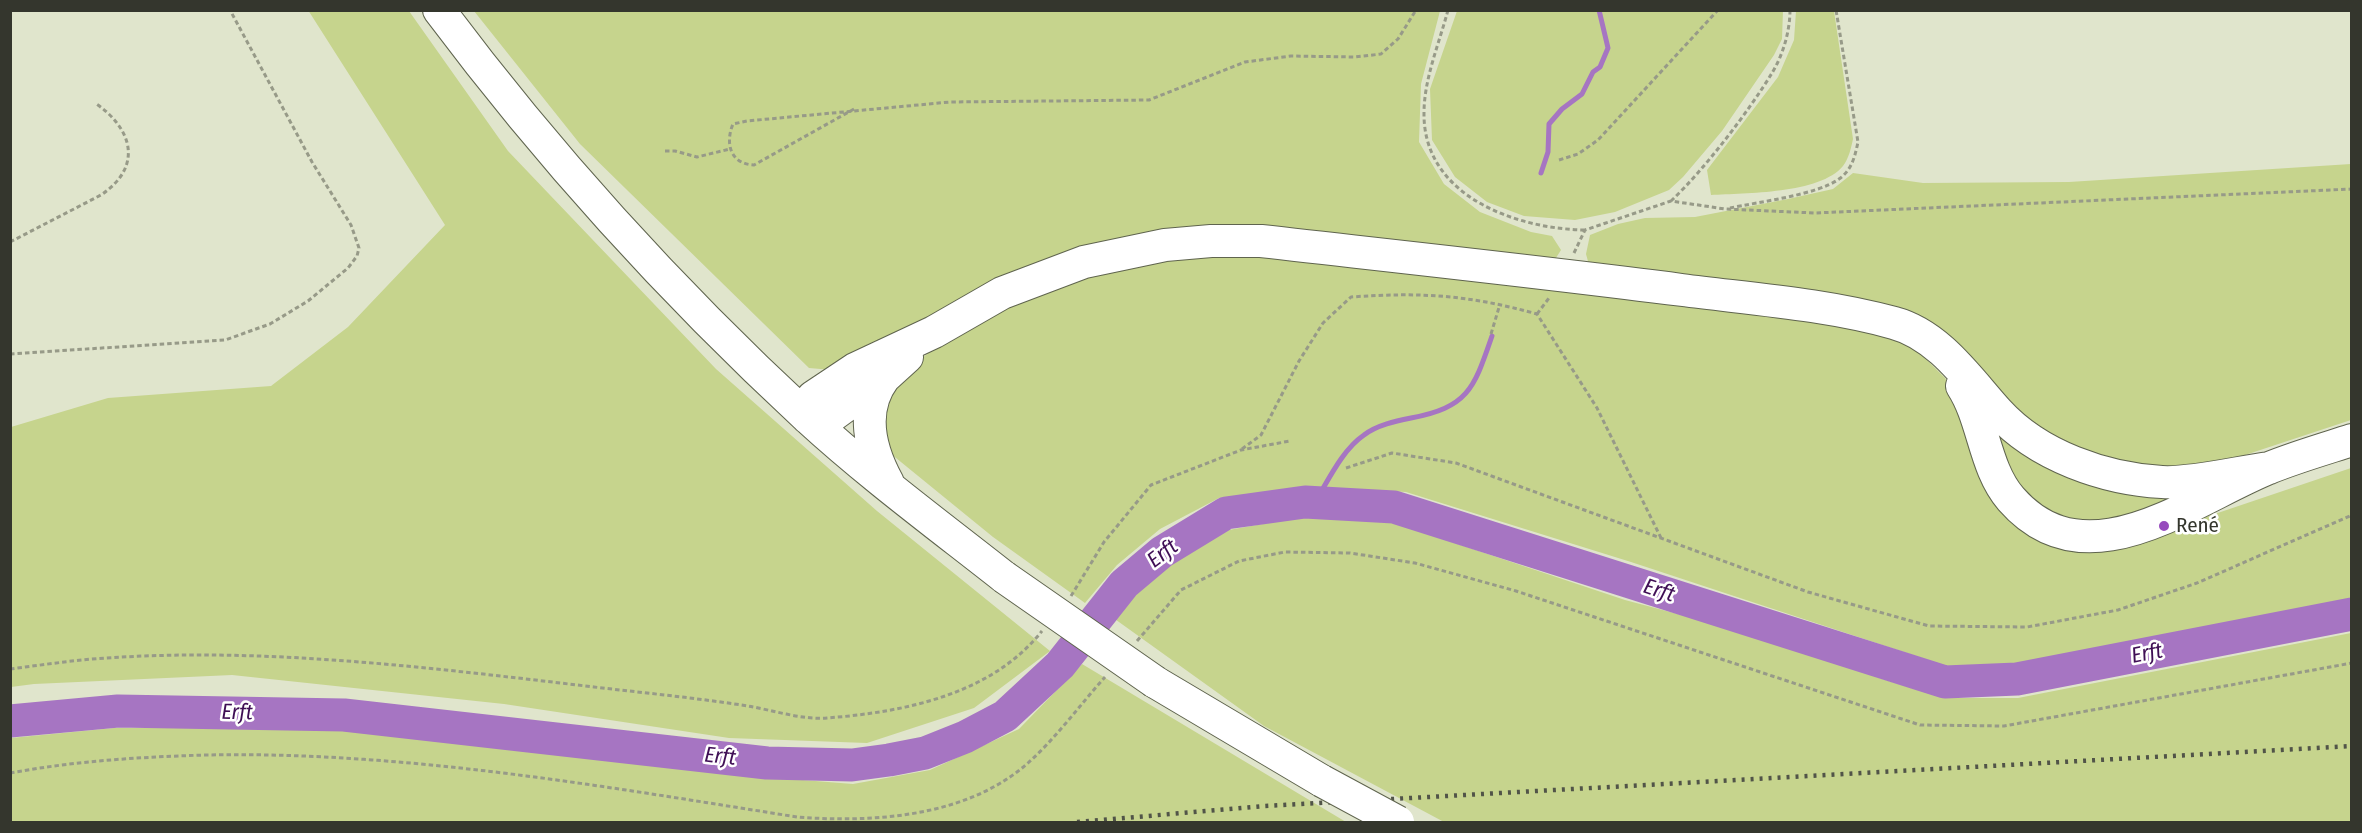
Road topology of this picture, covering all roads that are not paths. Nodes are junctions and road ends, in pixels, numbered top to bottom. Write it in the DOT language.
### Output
graph roads {
  1 [pos="439,10"];
  2 [pos="934,332"];
  3 [pos="1936,348"];
  4 [pos="885,377"];
  5 [pos="808,418"];
  6 [pos="2352,440"];
  7 [pos="2269,468"];
  8 [pos="891,489"];
  9 [pos="1398,822"];
  1 -- 5 [label="main road"];
  2 -- 3 [label="main road"];
  2 -- 4 [label="main road"];
  2 -- 5 [label="main road"];
  3 -- 7 [label="main road"];
  3 -- 7 [label="main road"];
  4 -- 5 [label="main road"];
  4 -- 8 [label="main road"];
  5 -- 8 [label="main road"];
  6 -- 7 [label="main road"];
  8 -- 9 [label="main road, bridge"];
}
